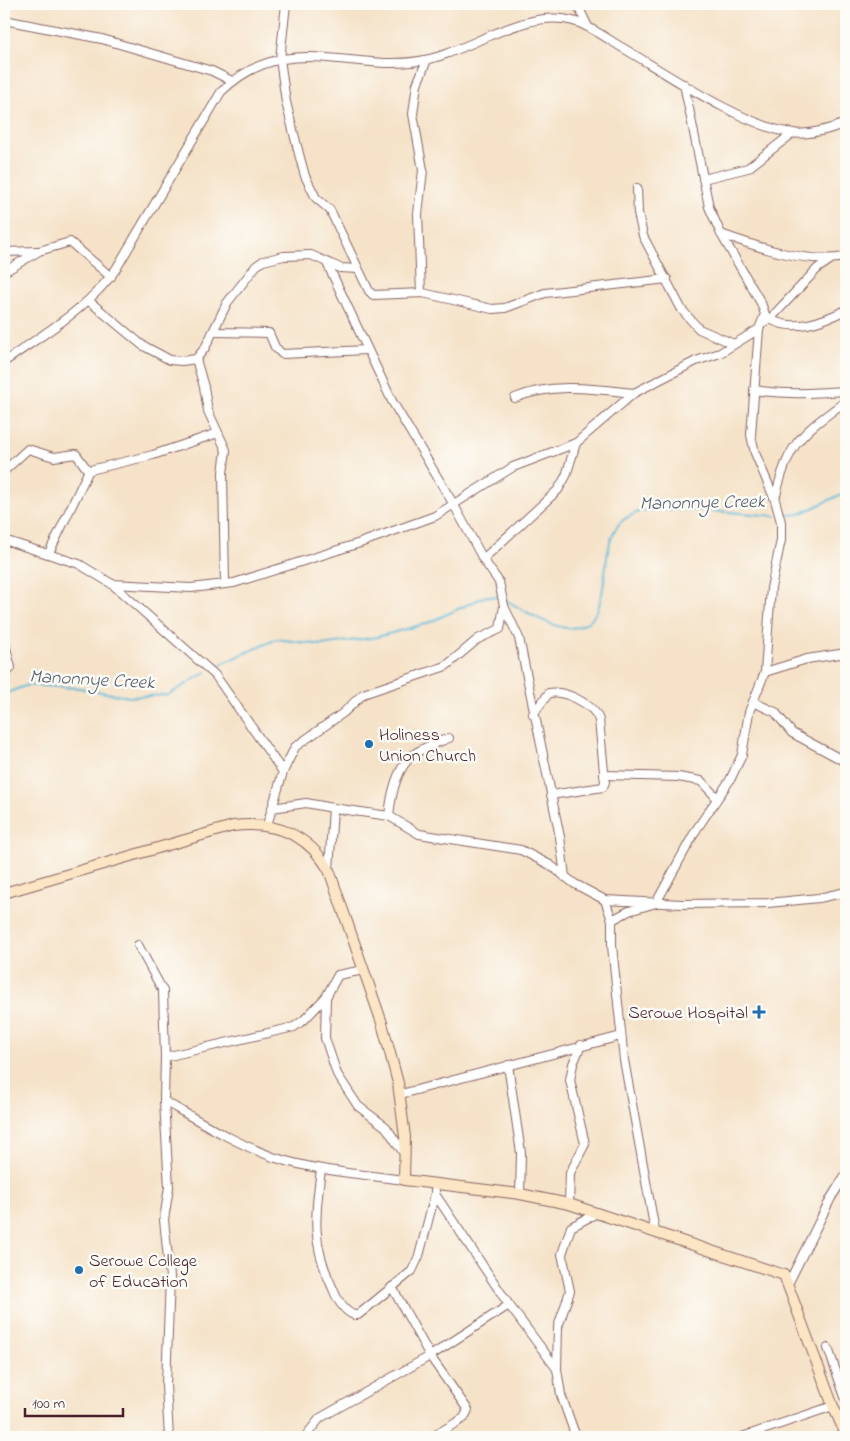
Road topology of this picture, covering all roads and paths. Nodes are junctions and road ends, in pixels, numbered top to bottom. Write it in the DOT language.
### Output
graph roads {
  1 [pos="286,4"];
  2 [pos="577,4"];
  3 [pos="4,20"];
  4 [pos="588,27"];
  5 [pos="280,59"];
  6 [pos="427,60"];
  7 [pos="232,81"];
  8 [pos="684,84"];
  9 [pos="846,123"];
  10 [pos="793,134"];
  11 [pos="702,179"];
  12 [pos="637,188"];
  13 [pos="721,234"];
  14 [pos="39,251"];
  15 [pos="4,252"];
  16 [pos="846,258"];
  17 [pos="830,260"];
  18 [pos="327,263"];
  19 [pos="358,269"];
  20 [pos="4,272"];
  21 [pos="111,277"];
  22 [pos="666,279"];
  23 [pos="421,293"];
  24 [pos="89,301"];
  25 [pos="846,310"];
  26 [pos="764,324"];
  27 [pos="214,332"];
  28 [pos="734,344"];
  29 [pos="367,350"];
  30 [pos="196,359"];
  31 [pos="4,362"];
  32 [pos="754,390"];
  33 [pos="846,391"];
  34 [pos="634,393"];
  35 [pos="516,398"];
  36 [pos="846,401"];
  37 [pos="218,433"];
  38 [pos="576,442"];
  39 [pos="89,470"];
  40 [pos="4,471"];
  41 [pos="775,500"];
  42 [pos="454,505"];
  43 [pos="4,540"];
  44 [pos="49,553"];
  45 [pos="483,559"];
  46 [pos="112,584"];
  47 [pos="225,584"];
  48 [pos="504,606"];
  49 [pos="4,640"];
  50 [pos="846,653"];
  51 [pos="765,672"];
  52 [pos="4,675"];
  53 [pos="753,702"];
  54 [pos="533,714"];
  55 [pos="449,738"];
  56 [pos="846,760"];
  57 [pos="283,772"];
  58 [pos="604,775"];
  59 [pos="550,795"];
  60 [pos="717,798"];
  61 [pos="272,808"];
  62 [pos="334,808"];
  63 [pos="389,816"];
  64 [pos="267,825"];
  65 [pos="329,870"];
  66 [pos="565,877"];
  67 [pos="846,892"];
  68 [pos="4,893"];
  69 [pos="605,900"];
  70 [pos="656,903"];
  71 [pos="612,920"];
  72 [pos="138,945"];
  73 [pos="364,970"];
  74 [pos="326,997"];
  75 [pos="621,1036"];
  76 [pos="581,1045"];
  77 [pos="165,1057"];
  78 [pos="508,1065"];
  79 [pos="400,1094"];
  80 [pos="164,1101"];
  81 [pos="405,1155"];
  82 [pos="321,1169"];
  83 [pos="846,1174"];
  84 [pos="404,1180"];
  85 [pos="435,1189"];
  86 [pos="520,1194"];
  87 [pos="569,1204"];
  88 [pos="597,1213"];
  89 [pos="655,1231"];
  90 [pos="788,1284"];
  91 [pos="392,1287"];
  92 [pos="509,1305"];
  93 [pos="828,1348"];
  94 [pos="430,1356"];
  95 [pos="557,1368"];
  96 [pos="846,1400"];
  97 [pos="833,1406"];
  98 [pos="846,1435"];
  99 [pos="170,1437"];
  100 [pos="306,1437"];
  101 [pos="432,1437"];
  102 [pos="576,1437"];
  103 [pos="742,1437"];
  1 -- 5 [label="street"];
  2 -- 4 [label="street"];
  3 -- 7 [label="street"];
  4 -- 6 [label="street"];
  4 -- 8 [label="street"];
  5 -- 6 [label="street"];
  5 -- 7 [label="street"];
  5 -- 19 [label="street"];
  6 -- 23 [label="street"];
  7 -- 21 [label="street"];
  8 -- 10 [label="street"];
  8 -- 11 [label="street"];
  9 -- 10 [label="street"];
  10 -- 11 [label="street"];
  11 -- 13 [label="street"];
  12 -- 22 [label="street"];
  13 -- 17 [label="street"];
  13 -- 26 [label="street"];
  14 -- 15 [label="street"];
  14 -- 20 [label="street"];
  14 -- 21 [label="street"];
  16 -- 17 [label="street"];
  17 -- 26 [label="street"];
  18 -- 19 [label="street"];
  18 -- 27 [label="street"];
  18 -- 29 [label="street"];
  19 -- 23 [label="street"];
  21 -- 24 [label="street"];
  22 -- 23 [label="street"];
  22 -- 28 [label="street"];
  24 -- 30 [label="street"];
  24 -- 31 [label="street"];
  25 -- 26 [label="street"];
  26 -- 28 [label="street"];
  26 -- 32 [label="street"];
  27 -- 29 [label="street"];
  27 -- 30 [label="street"];
  28 -- 34 [label="street"];
  29 -- 42 [label="street"];
  30 -- 37 [label="street"];
  32 -- 33 [label="street"];
  32 -- 41 [label="street"];
  34 -- 35 [label="street"];
  34 -- 38 [label="street"];
  36 -- 41 [label="street"];
  37 -- 39 [label="street"];
  37 -- 47 [label="street"];
  38 -- 42 [label="street"];
  38 -- 45 [label="street"];
  39 -- 40 [label="street"];
  39 -- 44 [label="street"];
  41 -- 51 [label="street"];
  42 -- 45 [label="street"];
  42 -- 47 [label="street"];
  43 -- 44 [label="street"];
  44 -- 46 [label="street"];
  45 -- 48 [label="street"];
  46 -- 47 [label="street"];
  46 -- 57 [label="street"];
  48 -- 54 [label="street"];
  48 -- 57 [label="street"];
  49 -- 52 [label="street"];
  50 -- 51 [label="street"];
  51 -- 53 [label="street"];
  53 -- 56 [label="street"];
  53 -- 60 [label="street"];
  54 -- 58 [label="street"];
  54 -- 59 [label="street"];
  55 -- 63 [label="street"];
  57 -- 61 [label="street"];
  58 -- 59 [label="street"];
  58 -- 60 [label="street"];
  59 -- 66 [label="street"];
  60 -- 70 [label="street"];
  61 -- 62 [label="street"];
  61 -- 64 [label="street"];
  62 -- 63 [label="street"];
  62 -- 65 [label="street"];
  63 -- 66 [label="street"];
  64 -- 65 [label="street"];
  64 -- 68 [label="street"];
  65 -- 73 [label="street"];
  66 -- 69 [label="street"];
  67 -- 70 [label="street"];
  69 -- 70 [label="street"];
  69 -- 71 [label="street"];
  70 -- 71 [label="street"];
  71 -- 75 [label="street"];
  72 -- 77 [label="street"];
  73 -- 74 [label="street"];
  73 -- 79 [label="street"];
  74 -- 77 [label="street"];
  74 -- 81 [label="street"];
  75 -- 76 [label="street"];
  75 -- 89 [label="street"];
  76 -- 78 [label="street"];
  76 -- 87 [label="street"];
  77 -- 80 [label="street"];
  78 -- 79 [label="street"];
  78 -- 86 [label="street"];
  79 -- 81 [label="street"];
  80 -- 82 [label="street"];
  80 -- 99 [label="street"];
  81 -- 84 [label="street"];
  82 -- 84 [label="street"];
  82 -- 91 [label="street"];
  83 -- 90 [label="street"];
  84 -- 85 [label="street"];
  85 -- 86 [label="street"];
  85 -- 91 [label="street"];
  85 -- 92 [label="street"];
  86 -- 87 [label="street"];
  87 -- 88 [label="street"];
  88 -- 89 [label="street"];
  88 -- 95 [label="street"];
  89 -- 90 [label="street"];
  90 -- 97 [label="street"];
  91 -- 94 [label="street"];
  92 -- 94 [label="street"];
  92 -- 95 [label="street"];
  93 -- 96 [label="street"];
  94 -- 100 [label="street"];
  94 -- 101 [label="street"];
  95 -- 102 [label="street"];
  97 -- 98 [label="street"];
  97 -- 103 [label="street"];
}
